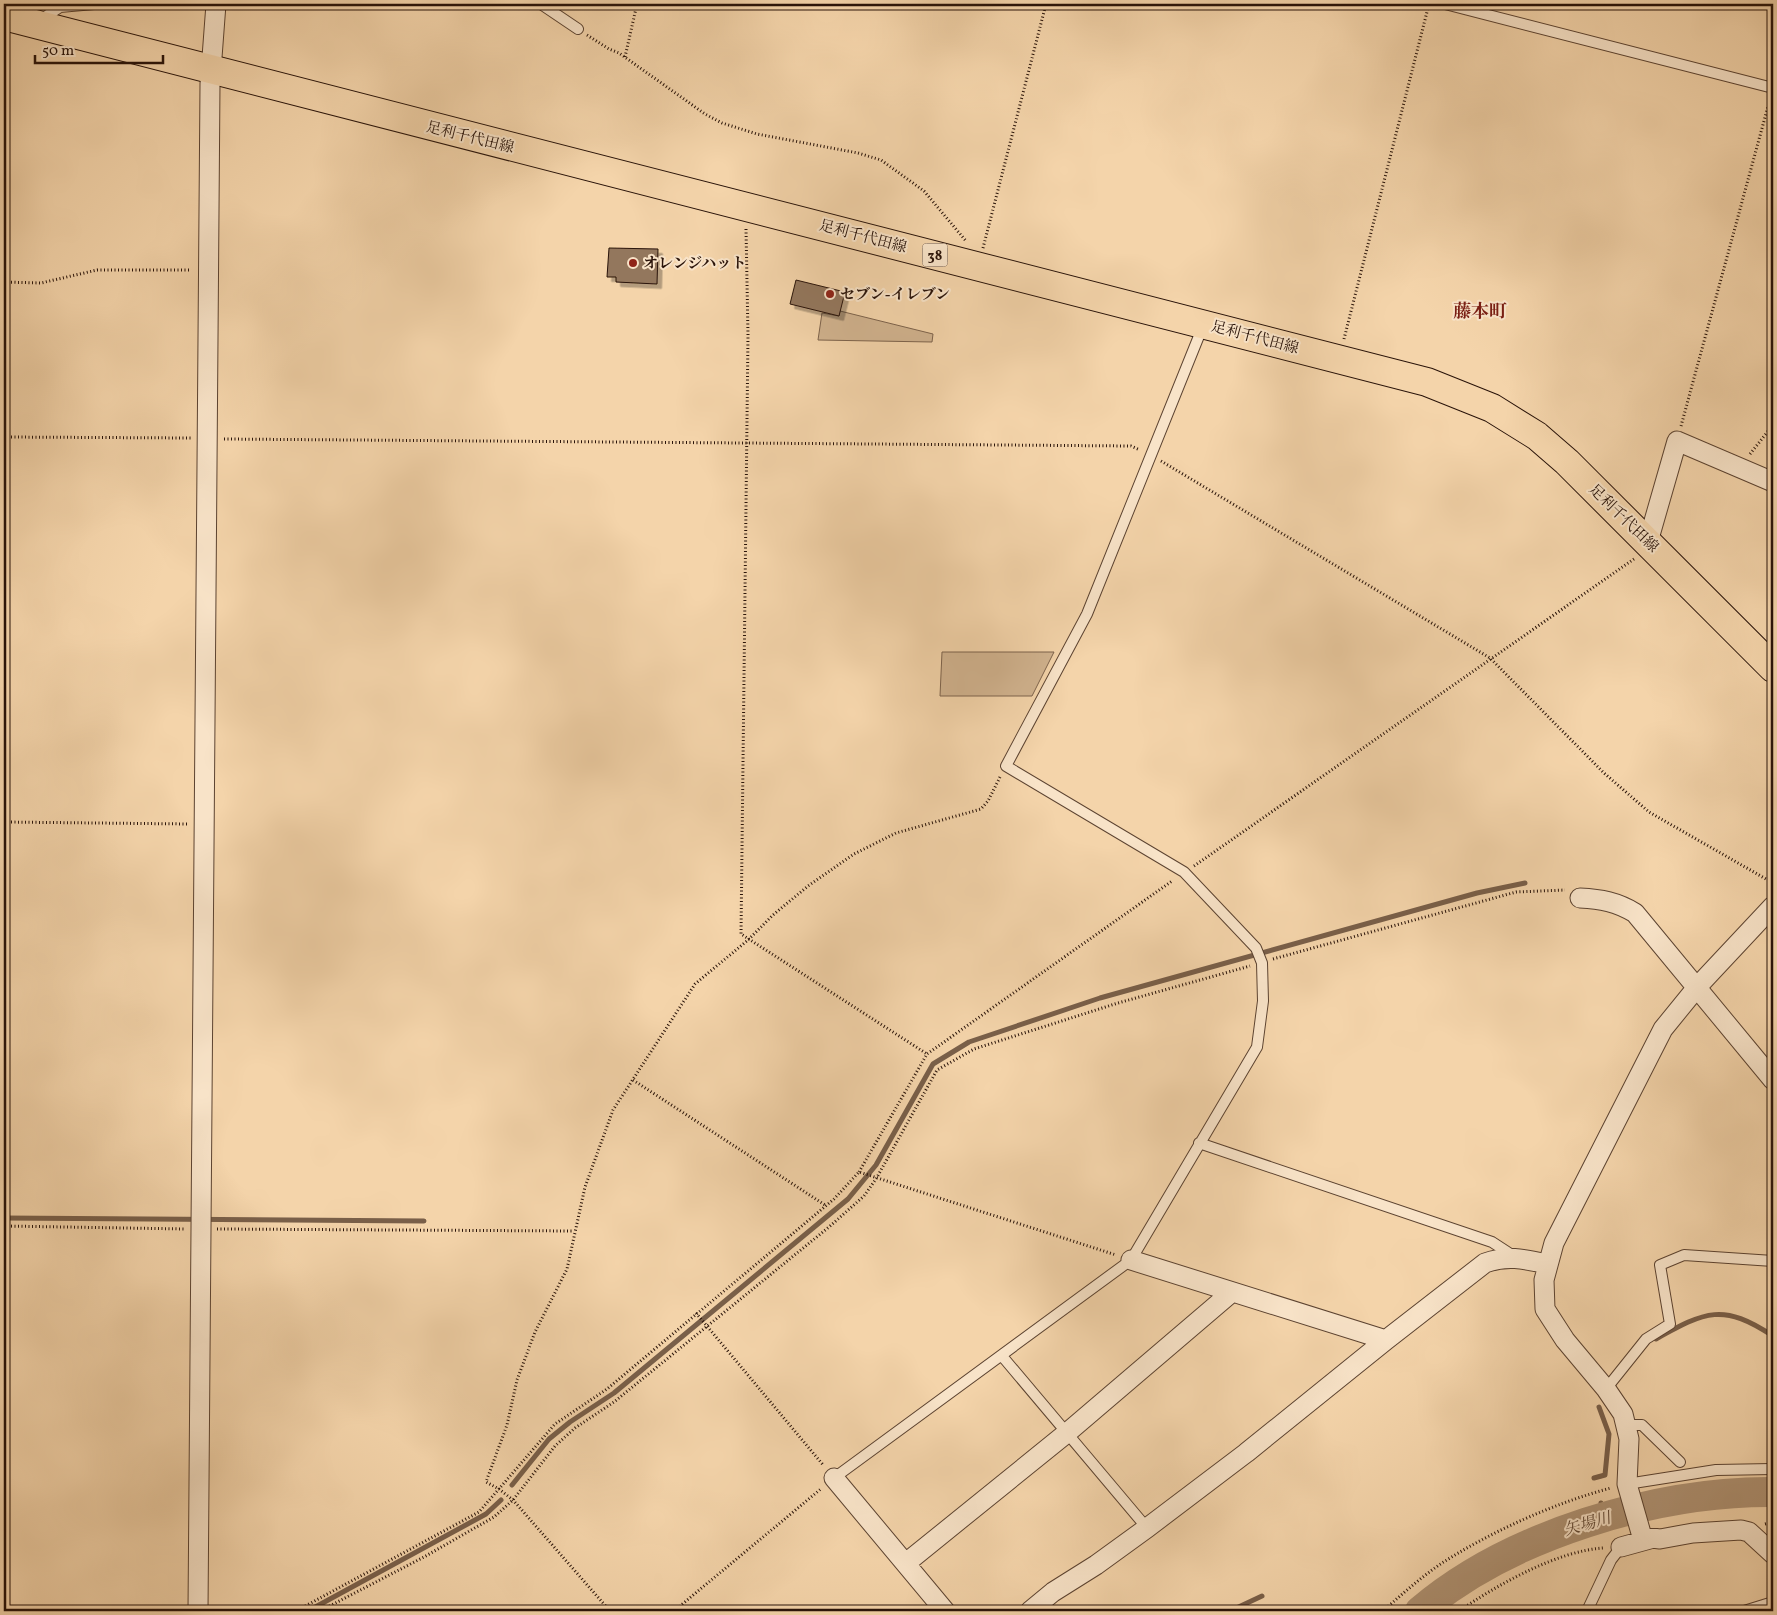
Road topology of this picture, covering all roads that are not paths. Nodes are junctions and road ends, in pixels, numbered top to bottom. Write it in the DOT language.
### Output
graph roads {
  1 [pos="94,4"];
  2 [pos="216,4"];
  3 [pos="541,4"];
  4 [pos="1445,4"];
  5 [pos="4,16"];
  6 [pos="34,24"];
  7 [pos="578,28"];
  8 [pos="212,70"];
  9 [pos="1773,88"];
  10 [pos="1204,323"];
  11 [pos="1773,482"];
  12 [pos="1648,542"];
  13 [pos="1773,668"];
  14 [pos="1580,898"];
  15 [pos="1773,906"];
  16 [pos="1698,986"];
  17 [pos="1773,1080"];
  18 [pos="1199,1143"];
  19 [pos="1516,1257"];
  20 [pos="1131,1260"];
  21 [pos="1773,1261"];
  22 [pos="1547,1264"];
  23 [pos="1232,1292"];
  24 [pos="1386,1340"];
  25 [pos="1002,1356"];
  26 [pos="1606,1389"];
  27 [pos="1627,1425"];
  28 [pos="1068,1432"];
  29 [pos="1680,1462"];
  30 [pos="1772,1469"];
  31 [pos="834,1478"];
  32 [pos="1628,1486"];
  33 [pos="1147,1528"];
  34 [pos="1645,1536"];
  35 [pos="1621,1547"];
  36 [pos="1773,1554"];
  37 [pos="906,1563"];
  38 [pos="1773,1602"];
  39 [pos="198,1611"];
  40 [pos="945,1611"];
  41 [pos="1030,1611"];
  42 [pos="1587,1611"];
  43 [pos="1744,1611"];
  1 -- 6 [label="lane"];
  2 -- 8 [label="street"];
  3 -- 7 [label="lane"];
  4 -- 9 [label="lane"];
  5 -- 6 [label="main road, 足利千代田線 / 38"];
  6 -- 8 [label="main road, 足利千代田線 / 38"];
  8 -- 10 [label="main road, 足利千代田線 / 38"];
  8 -- 39 [label="street"];
  10 -- 12 [label="main road, 足利千代田線 / 38"];
  10 -- 18 [label="lane"];
  11 -- 12 [label="street"];
  12 -- 13 [label="main road, 足利千代田線 / 38"];
  14 -- 16 [label="street"];
  15 -- 16 [label="street"];
  16 -- 17 [label="street"];
  16 -- 22 [label="street"];
  18 -- 19 [label="lane"];
  18 -- 20 [label="lane"];
  19 -- 22 [label="street"];
  19 -- 24 [label="street"];
  20 -- 23 [label="street"];
  20 -- 25 [label="lane"];
  21 -- 26 [label="lane"];
  22 -- 26 [label="street"];
  23 -- 24 [label="street"];
  23 -- 28 [label="street"];
  24 -- 33 [label="street"];
  25 -- 28 [label="lane"];
  25 -- 31 [label="lane"];
  26 -- 27 [label="street"];
  27 -- 29 [label="lane"];
  27 -- 32 [label="street"];
  28 -- 33 [label="lane"];
  28 -- 37 [label="street"];
  30 -- 32 [label="lane"];
  31 -- 37 [label="street"];
  32 -- 34 [label="street"];
  33 -- 41 [label="street"];
  34 -- 35 [label="street"];
  34 -- 36 [label="street"];
  35 -- 42 [label="lane"];
  37 -- 40 [label="street"];
  38 -- 43 [label="lane"];
}
